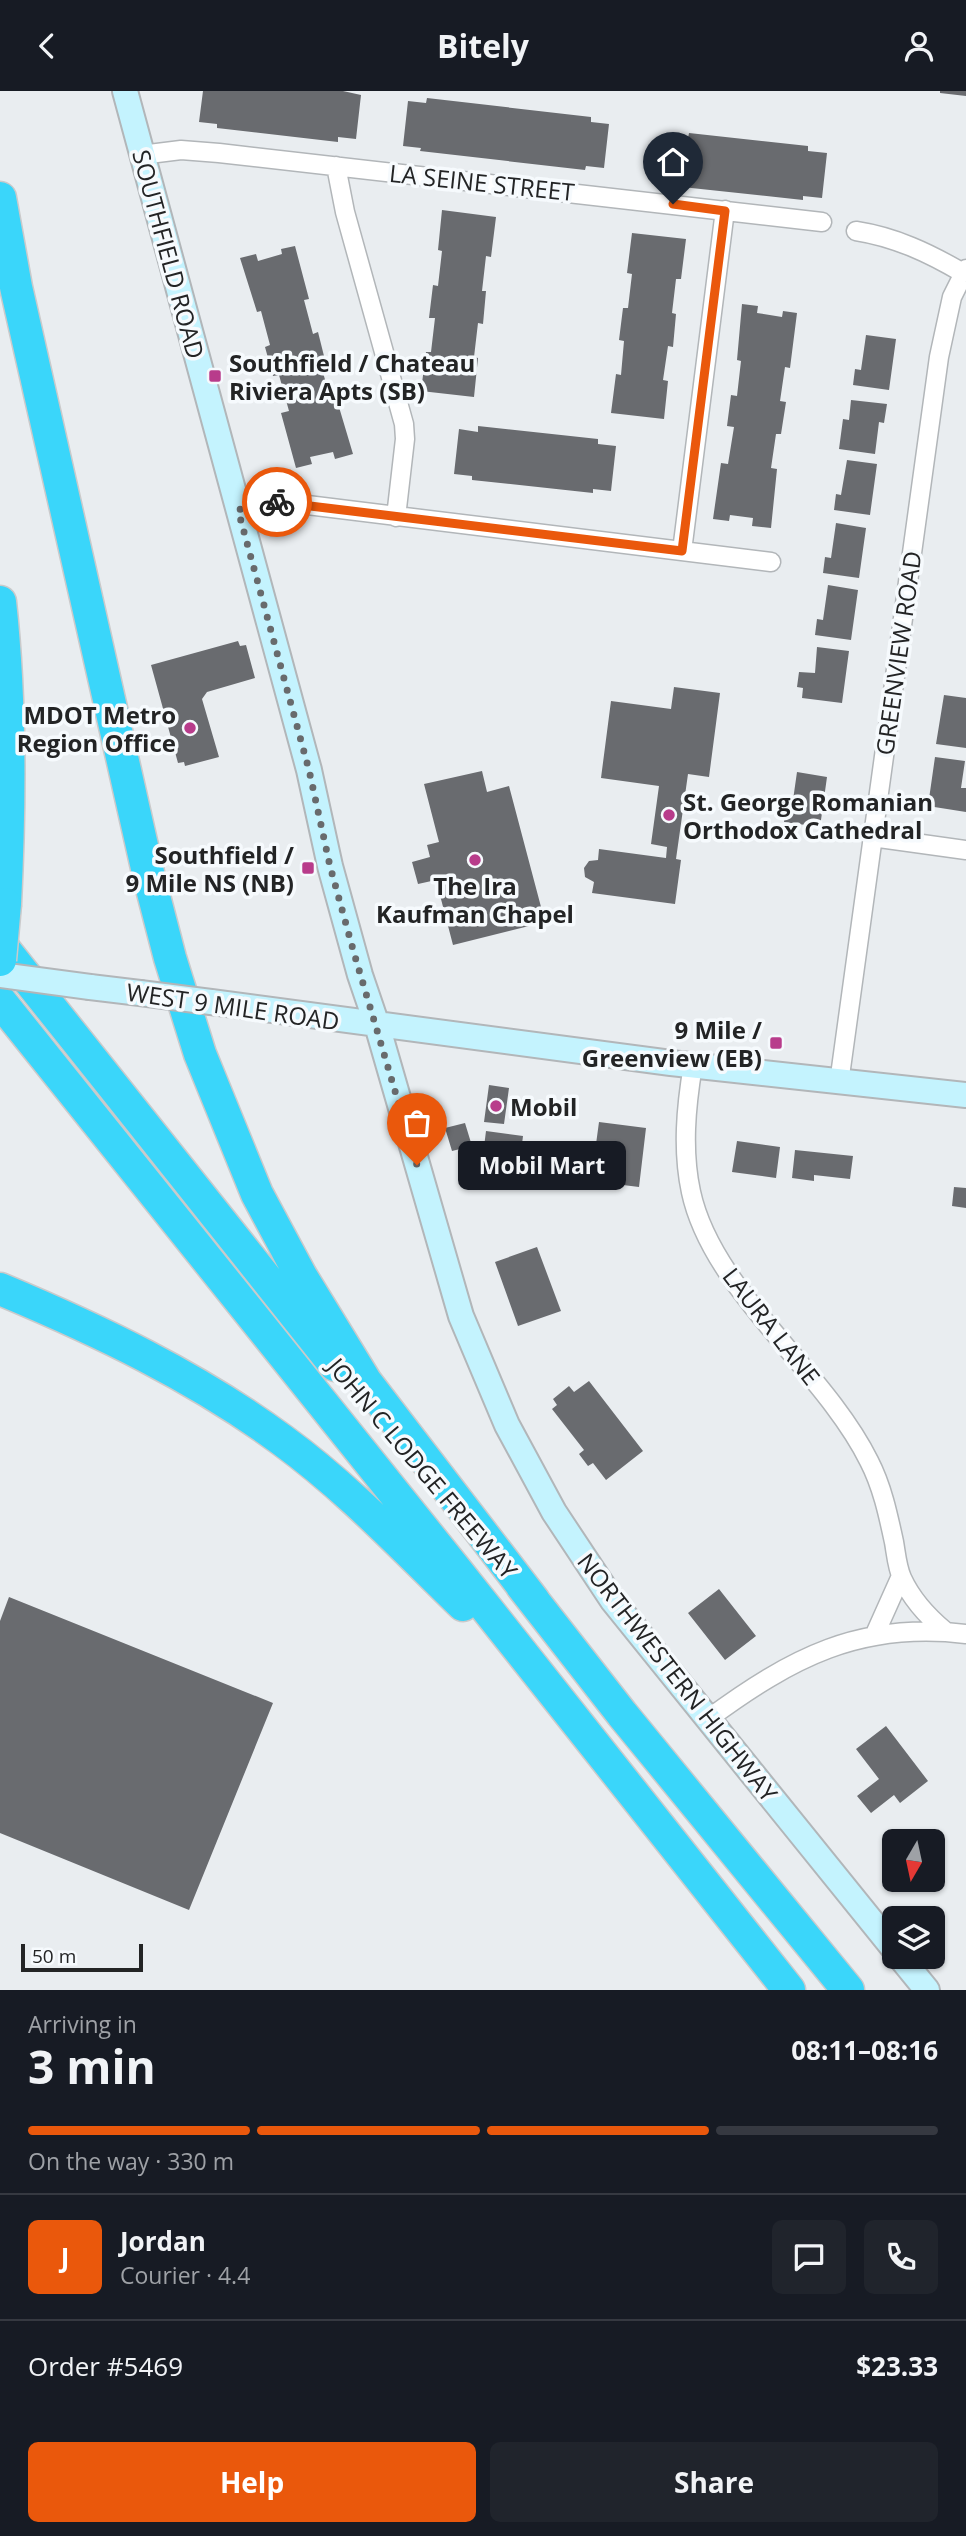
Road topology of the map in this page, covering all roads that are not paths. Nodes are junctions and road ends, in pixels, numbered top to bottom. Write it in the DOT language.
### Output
graph roads {
  1 [pos="125,91"];
  2 [pos="141,155"];
  3 [pos="337,166"];
  4 [pos="0,198"];
  5 [pos="725,211"];
  6 [pos="822,222"];
  7 [pos="856,231"];
  8 [pos="965,271"];
  9 [pos="238,510"];
  10 [pos="396,517"];
  11 [pos="682,551"];
  12 [pos="771,562"];
  13 [pos="0,602"];
  14 [pos="3,713"];
  15 [pos="872,837"];
  16 [pos="966,850"];
  17 [pos="0,944"];
  18 [pos="0,960"];
  19 [pos="0,975"];
  20 [pos="0,1001"];
  21 [pos="377,1025"];
  22 [pos="693,1065"];
  23 [pos="839,1083"];
  24 [pos="966,1095"];
  25 [pos="0,1289"];
  26 [pos="901,1576"];
  27 [pos="534,1601"];
  28 [pos="945,1631"];
  29 [pos="875,1634"];
  30 [pos="966,1634"];
  31 [pos="708,1719"];
  32 [pos="882,1934"];
  33 [pos="910,1969"];
  34 [pos="783,1990"];
  35 [pos="789,1990"];
  36 [pos="848,1990"];
  37 [pos="927,1990"];
  1 -- 2 [label="main road, SOUTHFIELD ROAD"];
  2 -- 3 [label="street, LA SEINE STREET"];
  2 -- 9 [label="main road, SOUTHFIELD ROAD"];
  3 -- 5 [label="street, LA SEINE STREET"];
  3 -- 10 [label="street"];
  4 -- 27 [label="highway"];
  5 -- 6 [label="street, LA SEINE STREET"];
  5 -- 11 [label="street"];
  7 -- 8 [label="street"];
  8 -- 15 [label="street, GREENVIEW ROAD"];
  9 -- 10 [label="street"];
  9 -- 21 [label="main road, SOUTHFIELD ROAD"];
  10 -- 11 [label="street"];
  11 -- 12 [label="street"];
  13 -- 14 [label="highway"];
  14 -- 18 [label="highway, bridge"];
  15 -- 16 [label="street"];
  15 -- 23 [label="street, GREENVIEW ROAD"];
  17 -- 27 [label="highway, JOHN C LODGE FREEWAY"];
  19 -- 21 [label="main road, WEST 9 MILE ROAD, bridge"];
  20 -- 35 [label="highway, JOHN C LODGE FREEWAY"];
  21 -- 22 [label="main road, WEST 9 MILE ROAD"];
  21 -- 31 [label="main road, NORTHWESTERN HIGHWAY"];
  22 -- 23 [label="main road, WEST 9 MILE ROAD"];
  22 -- 26 [label="street, LAURA LANE"];
  23 -- 24 [label="main road, WEST 9 MILE ROAD"];
  25 -- 34 [label="highway"];
  26 -- 28 [label="street, LAURA LANE"];
  26 -- 29 [label="street"];
  27 -- 36 [label="highway, JOHN C LODGE FREEWAY"];
  28 -- 29 [label="street"];
  28 -- 30 [label="street"];
  29 -- 31 [label="street"];
  31 -- 32 [label="main road, NORTHWESTERN HIGHWAY"];
  33 -- 37 [label="main road"];
}
